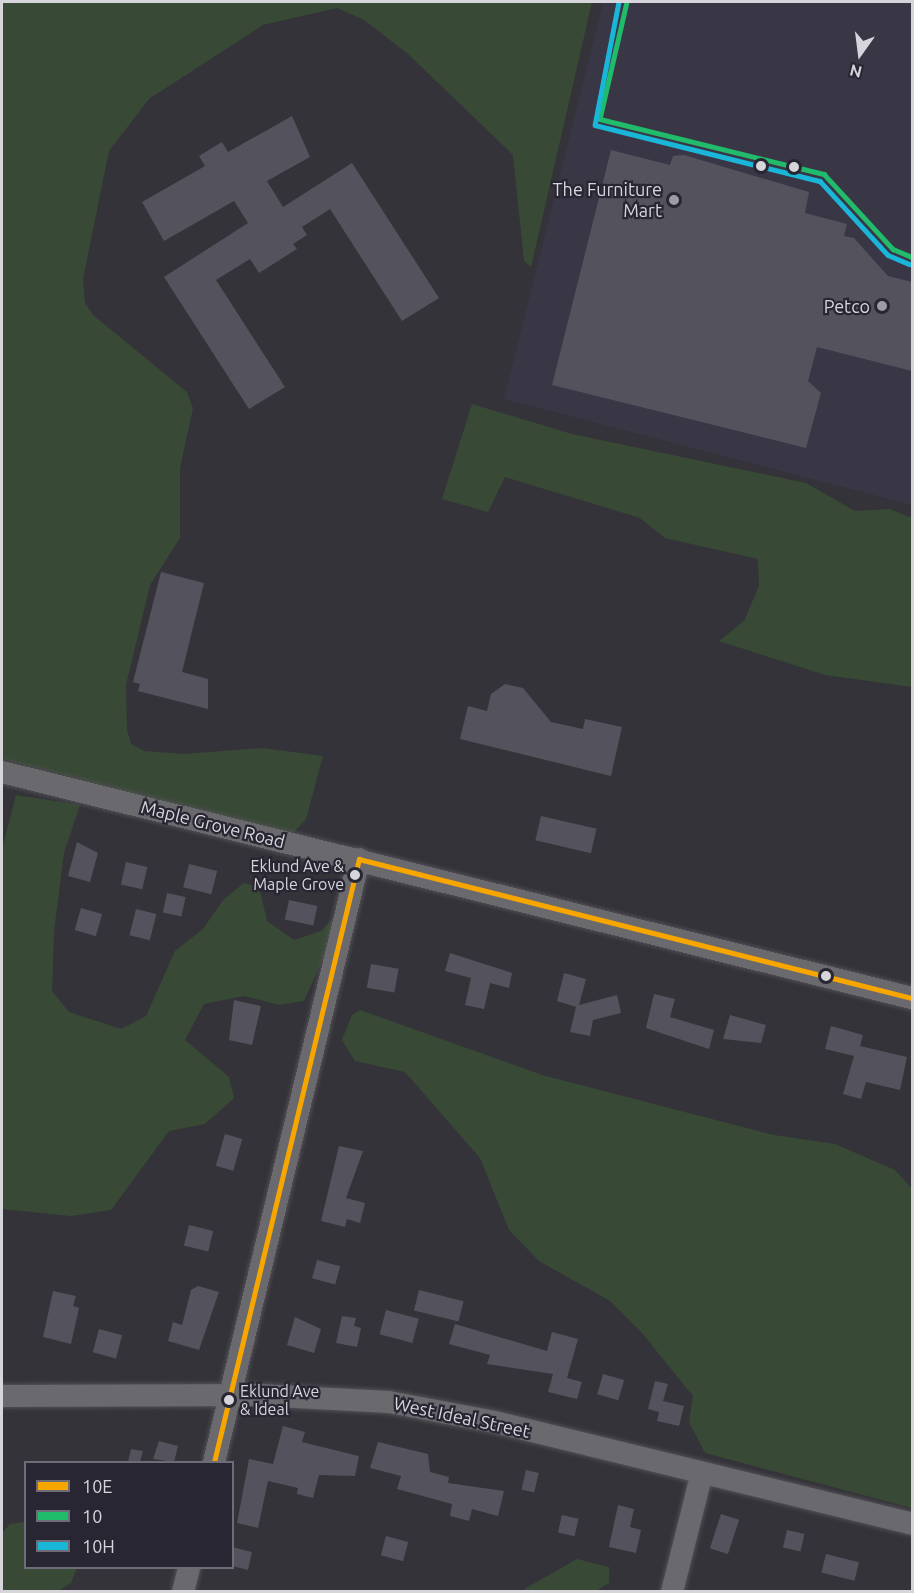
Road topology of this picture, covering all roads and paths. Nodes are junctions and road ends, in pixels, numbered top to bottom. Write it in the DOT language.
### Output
graph roads {
  1 [pos="2,772"];
  2 [pos="359,859"];
  3 [pos="912,998"];
  4 [pos="2,1396"];
  5 [pos="231,1396"];
  6 [pos="214,1461"];
  7 [pos="702,1473"];
  8 [pos="912,1524"];
  9 [pos="189,1569"];
  10 [pos="183,1592"];
  11 [pos="672,1592"];
  1 -- 2 [label="street, Maple Grove Road"];
  2 -- 3 [label="street, Maple Grove Road"];
  2 -- 5 [label="street"];
  4 -- 5 [label="street, West Ideal Street"];
  5 -- 6 [label="street"];
  5 -- 7 [label="street, West Ideal Street"];
  7 -- 8 [label="street, West Ideal Street"];
  7 -- 11 [label="street"];
  9 -- 10 [label="street"];
}
